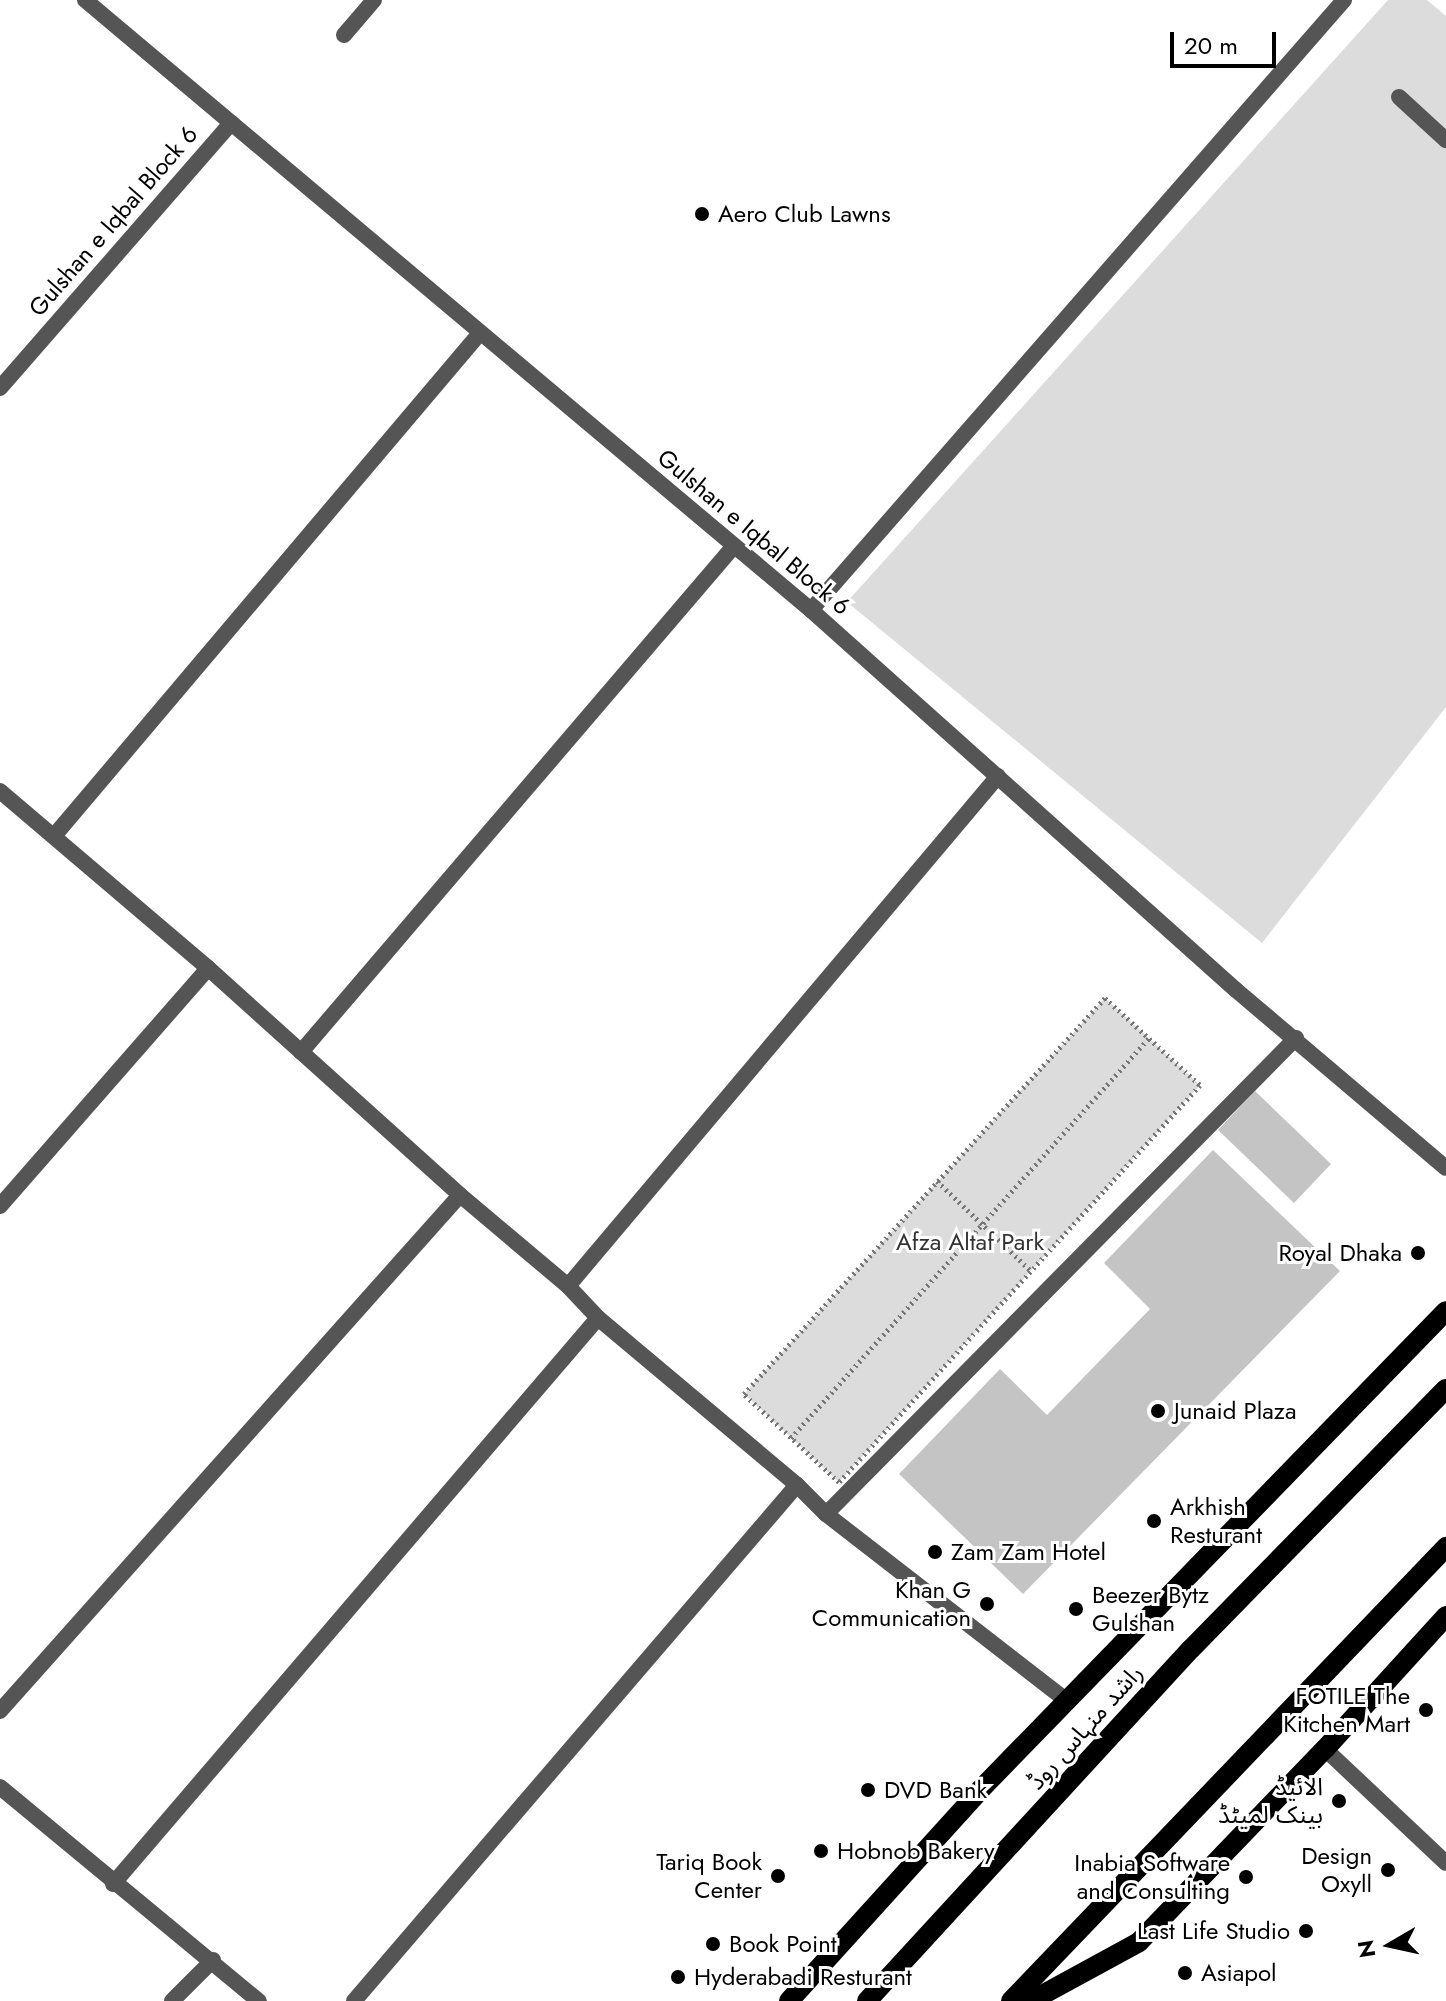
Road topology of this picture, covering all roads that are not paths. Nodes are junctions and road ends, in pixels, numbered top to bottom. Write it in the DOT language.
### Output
graph roads {
  1 [pos="85,0"];
  2 [pos="374,0"];
  3 [pos="1344,0"];
  4 [pos="344,35"];
  5 [pos="1399,97"];
  6 [pos="231,123"];
  7 [pos="1446,140"];
  8 [pos="480,333"];
  9 [pos="0,388"];
  10 [pos="734,546"];
  11 [pos="811,610"];
  12 [pos="998,776"];
  13 [pos="0,791"];
  14 [pos="54,836"];
  15 [pos="208,968"];
  16 [pos="1296,1038"];
  17 [pos="301,1052"];
  18 [pos="1446,1168"];
  19 [pos="460,1195"];
  20 [pos="0,1206"];
  21 [pos="568,1286"];
  22 [pos="1446,1311"];
  23 [pos="598,1318"];
  24 [pos="1446,1389"];
  25 [pos="797,1485"];
  26 [pos="826,1514"];
  27 [pos="1446,1547"];
  28 [pos="1446,1616"];
  29 [pos="1067,1701"];
  30 [pos="0,1711"];
  31 [pos="1325,1749"];
  32 [pos="0,1787"];
  33 [pos="1446,1863"];
  34 [pos="113,1884"];
  35 [pos="213,1960"];
  36 [pos="172,2001"];
  37 [pos="259,2001"];
  38 [pos="354,2001"];
  39 [pos="789,2001"];
  40 [pos="867,2001"];
  41 [pos="1011,2001"];
  42 [pos="1031,2001"];
  1 -- 6 [label="street, Gulshan e Iqbal Block 6"];
  2 -- 4 [label="street"];
  3 -- 11 [label="street"];
  5 -- 7 [label="street"];
  6 -- 8 [label="street, Gulshan e Iqbal Block 6"];
  6 -- 9 [label="street, Gulshan e Iqbal Block 6"];
  8 -- 10 [label="street, Gulshan e Iqbal Block 6"];
  8 -- 14 [label="street"];
  10 -- 11 [label="street, Gulshan e Iqbal Block 6"];
  10 -- 17 [label="street"];
  11 -- 12 [label="street, Gulshan e Iqbal Block 6"];
  12 -- 16 [label="street, Gulshan e Iqbal Block 6"];
  12 -- 21 [label="street"];
  13 -- 14 [label="street"];
  14 -- 15 [label="street"];
  15 -- 17 [label="street"];
  15 -- 20 [label="street"];
  16 -- 18 [label="street, Gulshan e Iqbal Block 6"];
  16 -- 26 [label="street"];
  17 -- 19 [label="street"];
  19 -- 21 [label="street"];
  19 -- 30 [label="street"];
  21 -- 23 [label="street"];
  22 -- 29 [label="main road"];
  23 -- 25 [label="street"];
  23 -- 34 [label="street"];
  24 -- 40 [label="main road, راشد منہاس روڈ"];
  25 -- 26 [label="street"];
  25 -- 38 [label="street"];
  26 -- 29 [label="street"];
  27 -- 41 [label="main road"];
  28 -- 31 [label="main road"];
  29 -- 39 [label="main road"];
  31 -- 33 [label="street"];
  31 -- 42 [label="main road"];
  32 -- 34 [label="street"];
  34 -- 35 [label="street"];
  35 -- 36 [label="street"];
  35 -- 37 [label="street"];
}
